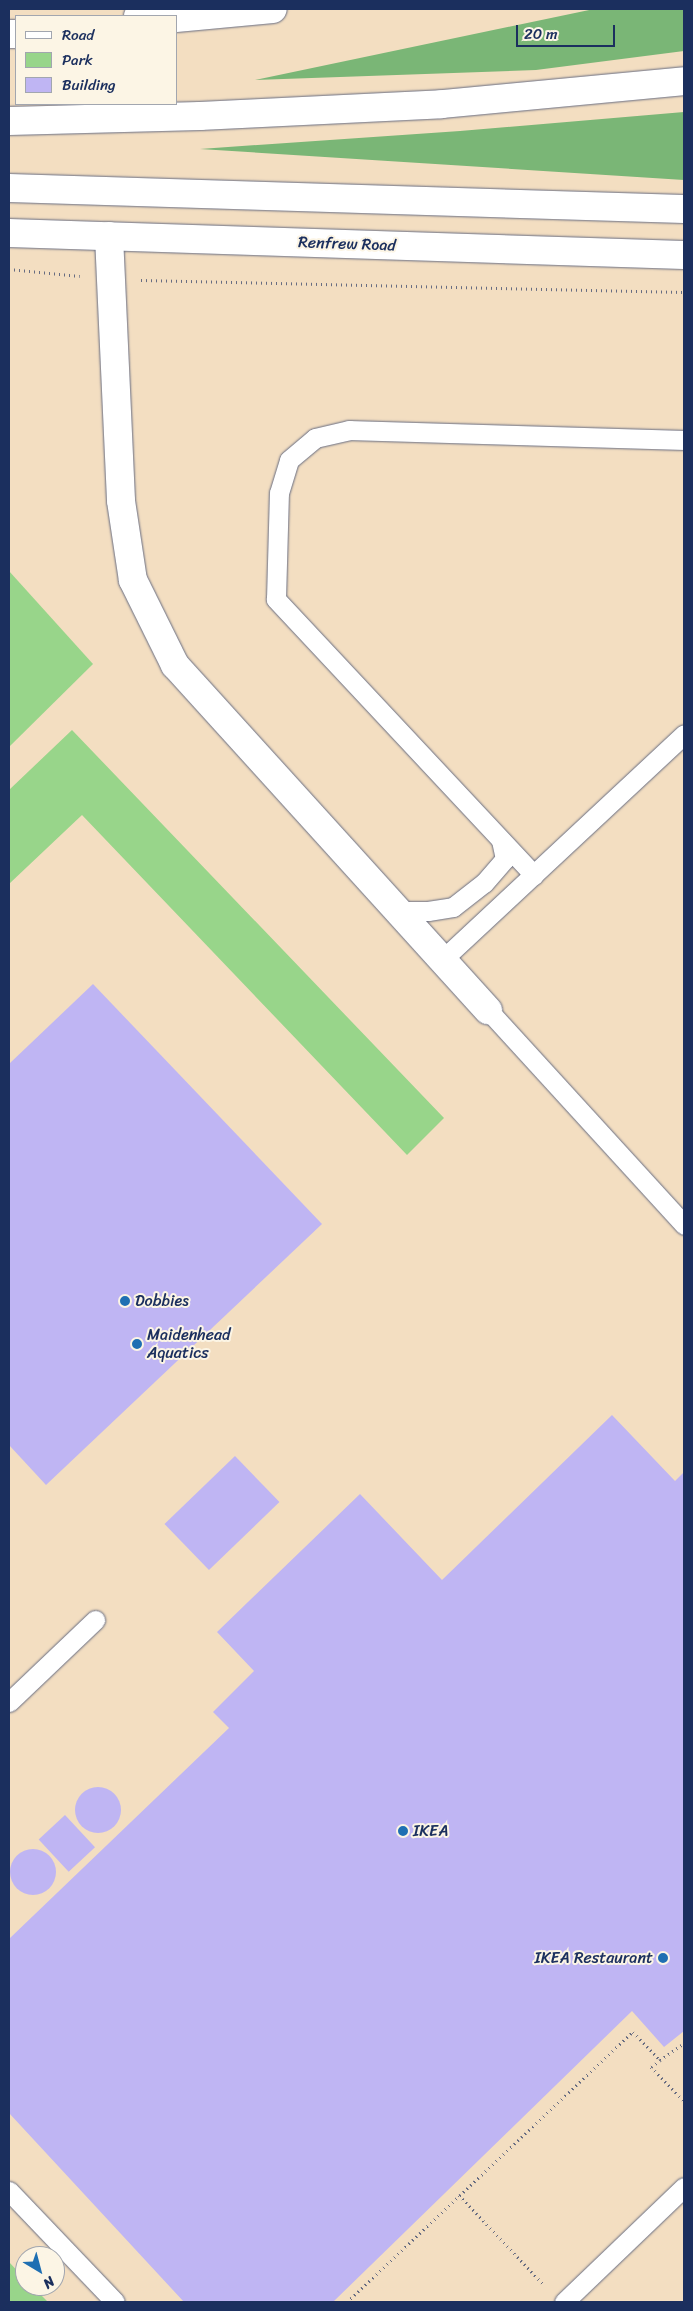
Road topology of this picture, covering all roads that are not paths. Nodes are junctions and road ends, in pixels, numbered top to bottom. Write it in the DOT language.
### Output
graph roads {
  1 [pos="178,9"];
  2 [pos="273,9"];
  3 [pos="144,15"];
  4 [pos="178,18"];
  5 [pos="684,81"];
  6 [pos="9,121"];
  7 [pos="9,188"];
  8 [pos="684,209"];
  9 [pos="9,233"];
  10 [pos="109,236"];
  11 [pos="684,255"];
  12 [pos="684,440"];
  13 [pos="684,734"];
  14 [pos="501,840"];
  15 [pos="534,874"];
  16 [pos="398,911"];
  17 [pos="442,960"];
  18 [pos="488,1010"];
  19 [pos="684,1225"];
  20 [pos="95,1620"];
  21 [pos="9,1702"];
  22 [pos="684,2187"];
  23 [pos="9,2191"];
  24 [pos="115,2302"];
  25 [pos="564,2302"];
  1 -- 3 [label="main road"];
  2 -- 4 [label="main road"];
  5 -- 6 [label="main road"];
  7 -- 8 [label="main road"];
  9 -- 10 [label="main road, Renfrew Road"];
  10 -- 11 [label="main road, Renfrew Road"];
  10 -- 16 [label="main road"];
  12 -- 14 [label="lane"];
  13 -- 15 [label="lane"];
  14 -- 15 [label="lane"];
  14 -- 16 [label="lane"];
  15 -- 17 [label="lane"];
  16 -- 17 [label="main road"];
  17 -- 18 [label="main road"];
  18 -- 19 [label="lane"];
  20 -- 21 [label="lane"];
  22 -- 25 [label="lane"];
  23 -- 24 [label="lane"];
}
